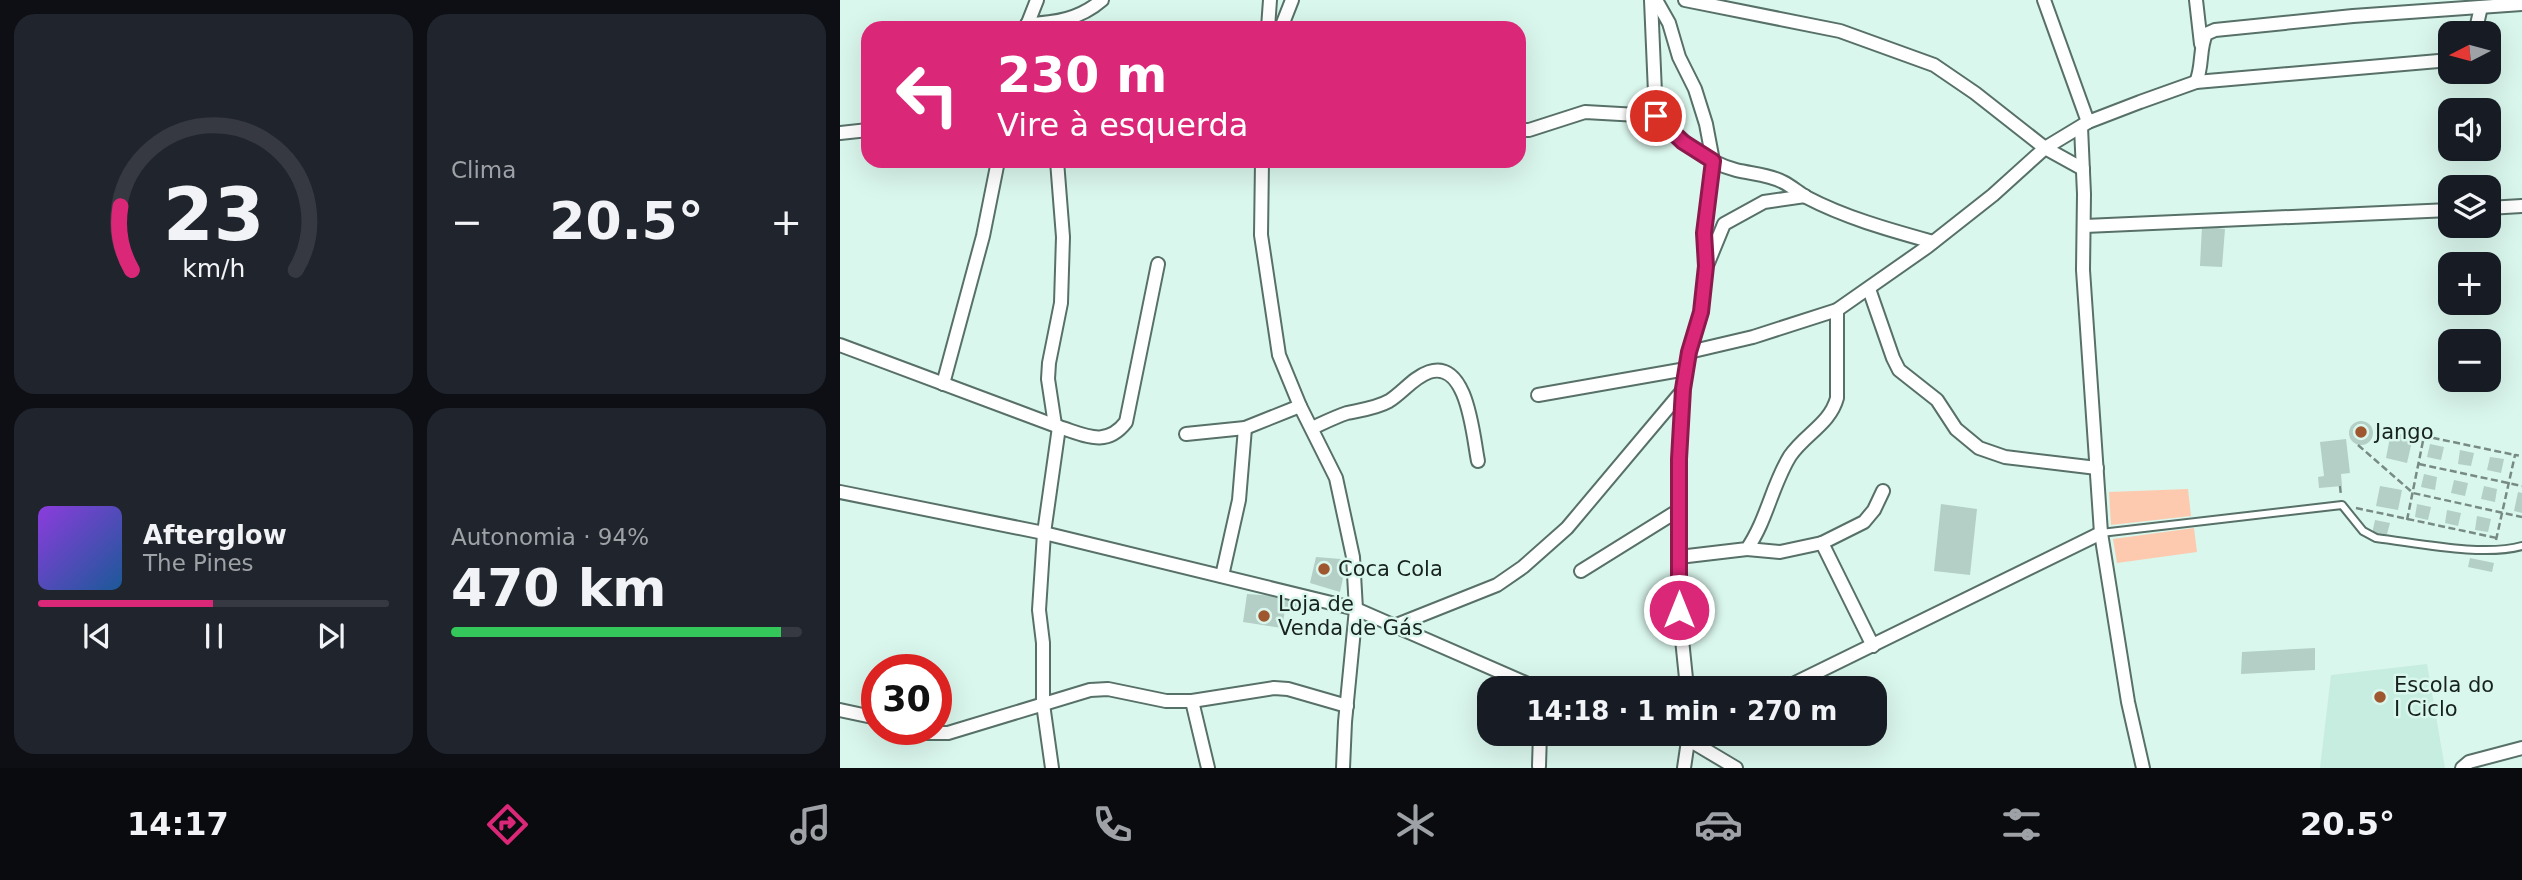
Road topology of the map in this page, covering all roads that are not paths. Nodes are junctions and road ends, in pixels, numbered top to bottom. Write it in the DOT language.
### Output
graph roads {
  1 [pos="1037,0"];
  2 [pos="1102,0"];
  3 [pos="1270,0"];
  4 [pos="1292,0"];
  5 [pos="1653,0"];
  6 [pos="1685,0"];
  7 [pos="2044,0"];
  8 [pos="2196,0"];
  9 [pos="2522,4"];
  10 [pos="2481,7"];
  11 [pos="1028,21"];
  12 [pos="1057,21"];
  13 [pos="1268,21"];
  14 [pos="1284,21"];
  15 [pos="2478,21"];
  16 [pos="2201,44"];
  17 [pos="2438,61"];
  18 [pos="2196,82"];
  19 [pos="1656,116"];
  20 [pos="2085,125"];
  21 [pos="1526,130"];
  22 [pos="861,131"];
  23 [pos="840,133"];
  24 [pos="2045,148"];
  25 [pos="1713,161"];
  26 [pos="997,168"];
  27 [pos="1058,168"];
  28 [pos="1262,168"];
  29 [pos="2083,169"];
  30 [pos="1805,196"];
  31 [pos="2522,206"];
  32 [pos="2501,207"];
  33 [pos="2438,210"];
  34 [pos="2085,226"];
  35 [pos="1933,242"];
  36 [pos="1158,264"];
  37 [pos="1706,266"];
  38 [pos="1869,289"];
  39 [pos="1837,310"];
  40 [pos="840,345"];
  41 [pos="1689,352"];
  42 [pos="1686,369"];
  43 [pos="943,384"];
  44 [pos="1683,389"];
  45 [pos="1538,395"];
  46 [pos="1300,406"];
  47 [pos="1057,426"];
  48 [pos="1245,428"];
  49 [pos="1311,428"];
  50 [pos="1186,434"];
  51 [pos="1478,461"];
  52 [pos="2097,468"];
  53 [pos="1883,491"];
  54 [pos="840,492"];
  55 [pos="1679,510"];
  56 [pos="1044,533"];
  57 [pos="2101,533"];
  58 [pos="1822,543"];
  59 [pos="2522,546"];
  60 [pos="1747,549"];
  61 [pos="1679,557"];
  62 [pos="1581,571"];
  63 [pos="1222,576"];
  64 [pos="1356,609"];
  65 [pos="1394,626"];
  66 [pos="1873,646"];
  67 [pos="1509,676"];
  68 [pos="1685,676"];
  69 [pos="1810,676"];
  70 [pos="1192,701"];
  71 [pos="1043,704"];
  72 [pos="1347,706"];
  73 [pos="840,710"];
  74 [pos="861,715"];
  75 [pos="952,732"];
  76 [pos="1539,746"];
  77 [pos="1688,746"];
  78 [pos="1702,746"];
  79 [pos="2522,748"];
  80 [pos="1539,766"];
  81 [pos="1052,768"];
  82 [pos="1208,768"];
  83 [pos="1343,768"];
  84 [pos="1684,768"];
  85 [pos="1735,768"];
  86 [pos="2143,768"];
  87 [pos="2462,768"];
  1 -- 11 [label="street"];
  2 -- 12 [label="street"];
  3 -- 13 [label="street"];
  4 -- 14 [label="street"];
  5 -- 19 [label="street"];
  5 -- 25 [label="street"];
  6 -- 24 [label="street"];
  7 -- 20 [label="street"];
  8 -- 16 [label="street"];
  9 -- 10 [label="street"];
  10 -- 15 [label="street"];
  10 -- 16 [label="street"];
  16 -- 18 [label="street"];
  17 -- 18 [label="street"];
  18 -- 20 [label="street"];
  19 -- 21 [label="street"];
  19 -- 25 [label="street"];
  20 -- 24 [label="street"];
  20 -- 29 [label="street"];
  22 -- 23 [label="street"];
  24 -- 29 [label="street"];
  24 -- 35 [label="street"];
  25 -- 30 [label="street"];
  25 -- 37 [label="street"];
  26 -- 43 [label="street"];
  27 -- 47 [label="street"];
  28 -- 46 [label="street"];
  29 -- 34 [label="street"];
  30 -- 35 [label="street"];
  30 -- 37 [label="street"];
  31 -- 32 [label="street"];
  33 -- 34 [label="street"];
  34 -- 52 [label="street"];
  35 -- 38 [label="street"];
  36 -- 47 [label="street"];
  37 -- 41 [label="street"];
  38 -- 39 [label="street"];
  38 -- 52 [label="street"];
  39 -- 41 [label="street"];
  39 -- 60 [label="street"];
  40 -- 43 [label="street"];
  41 -- 42 [label="street"];
  42 -- 44 [label="street"];
  42 -- 45 [label="street"];
  43 -- 47 [label="street"];
  44 -- 55 [label="street"];
  44 -- 65 [label="street"];
  46 -- 48 [label="street"];
  46 -- 49 [label="street"];
  47 -- 56 [label="street"];
  48 -- 50 [label="street"];
  48 -- 63 [label="street"];
  49 -- 51 [label="street"];
  49 -- 64 [label="street"];
  52 -- 57 [label="street"];
  53 -- 58 [label="street"];
  54 -- 56 [label="street"];
  55 -- 61 [label="street"];
  55 -- 62 [label="street"];
  56 -- 63 [label="street"];
  56 -- 71 [label="street"];
  57 -- 59 [label="lane"];
  57 -- 66 [label="street"];
  57 -- 86 [label="street"];
  58 -- 60 [label="street"];
  58 -- 66 [label="street"];
  60 -- 61 [label="street"];
  61 -- 68 [label="street"];
  63 -- 64 [label="street"];
  64 -- 65 [label="street"];
  64 -- 72 [label="street"];
  65 -- 67 [label="street"];
  66 -- 69 [label="street"];
  70 -- 71 [label="street"];
  70 -- 72 [label="street"];
  70 -- 82 [label="street"];
  71 -- 75 [label="street"];
  71 -- 81 [label="street"];
  72 -- 83 [label="street"];
  73 -- 74 [label="street"];
  76 -- 80 [label="street"];
  77 -- 84 [label="street"];
  78 -- 85 [label="street"];
  79 -- 87 [label="street"];
}
